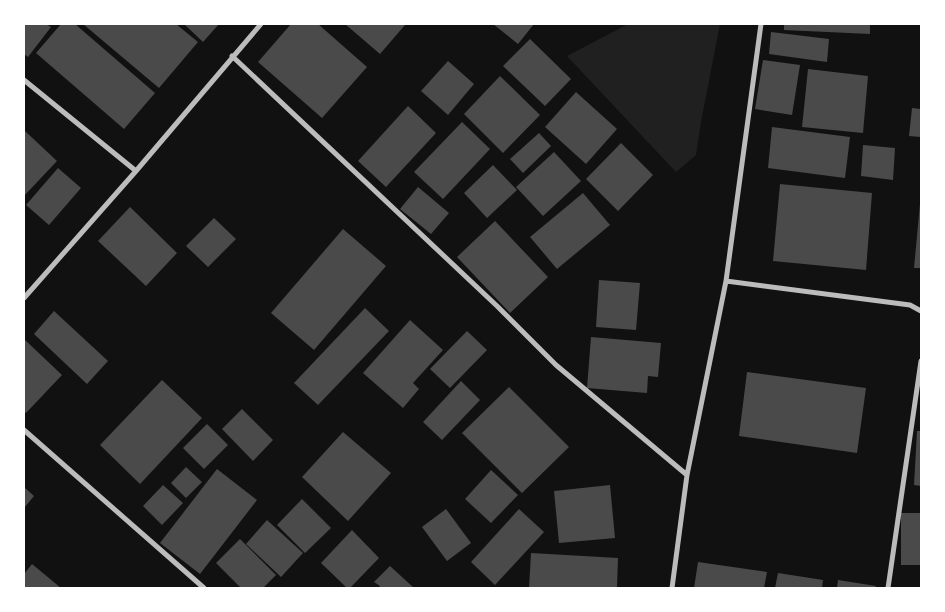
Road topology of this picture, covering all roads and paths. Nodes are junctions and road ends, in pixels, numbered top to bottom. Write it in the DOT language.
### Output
graph roads {
  1 [pos="261,24"];
  2 [pos="761,24"];
  3 [pos="232,56"];
  4 [pos="24,80"];
  5 [pos="136,172"];
  6 [pos="726,281"];
  7 [pos="24,298"];
  8 [pos="921,311"];
  9 [pos="921,361"];
  10 [pos="24,430"];
  11 [pos="687,475"];
  12 [pos="204,588"];
  13 [pos="672,588"];
  14 [pos="888,588"];
  1 -- 3 [label="street"];
  2 -- 6 [label="street"];
  3 -- 5 [label="street"];
  3 -- 11 [label="street"];
  4 -- 5 [label="street"];
  5 -- 7 [label="street"];
  6 -- 8 [label="street"];
  6 -- 11 [label="street"];
  9 -- 14 [label="street"];
  10 -- 12 [label="street"];
  11 -- 13 [label="street"];
}
